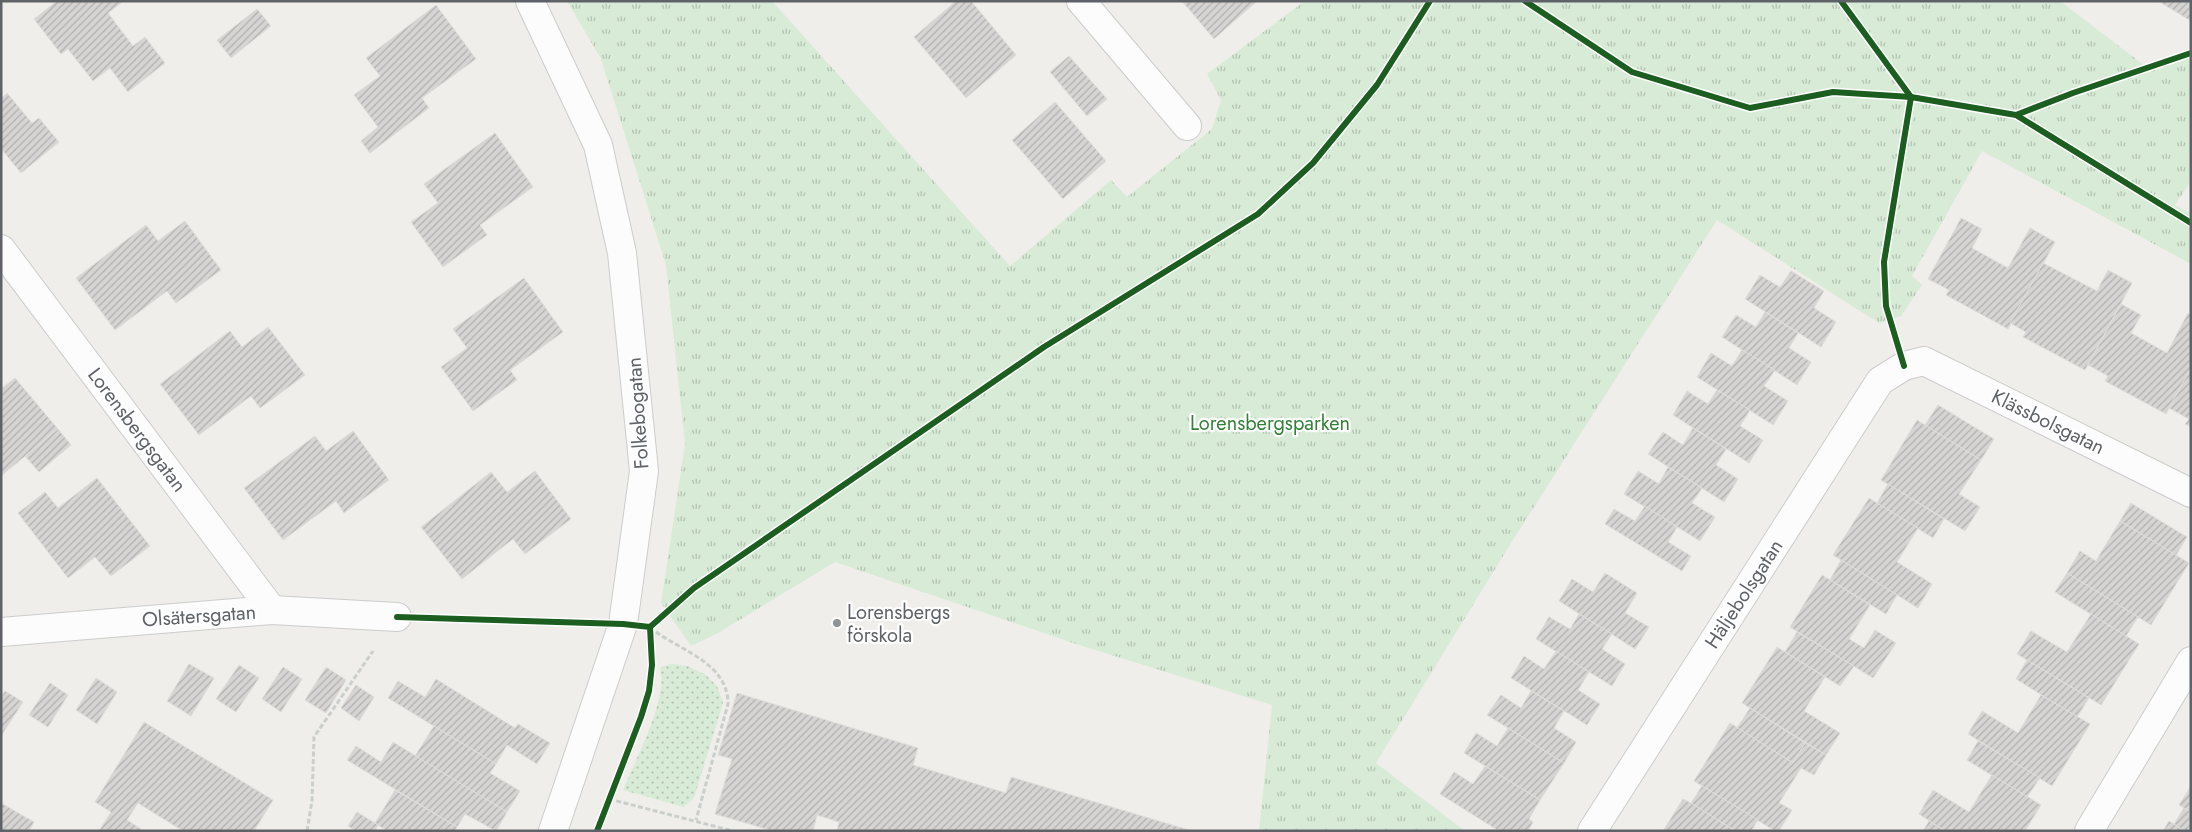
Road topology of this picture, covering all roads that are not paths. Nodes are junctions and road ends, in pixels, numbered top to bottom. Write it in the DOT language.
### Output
graph roads {
  1 [pos="530,1"];
  2 [pos="1081,1"];
  3 [pos="1187,126"];
  4 [pos="1,249"];
  5 [pos="1904,366"];
  6 [pos="2191,493"];
  7 [pos="272,610"];
  8 [pos="397,617"];
  9 [pos="1,632"];
  10 [pos="2191,661"];
  11 [pos="553,831"];
  12 [pos="1592,831"];
  13 [pos="2089,831"];
  1 -- 11 [label="street, Folkebogatan"];
  2 -- 3 [label="street"];
  4 -- 7 [label="street, Lorensbergsgatan"];
  5 -- 6 [label="street, Klässbolsgatan"];
  5 -- 12 [label="street, Häljebolsgatan"];
  7 -- 8 [label="street, Olsätersgatan"];
  7 -- 9 [label="street, Olsätersgatan"];
  10 -- 13 [label="street"];
}
